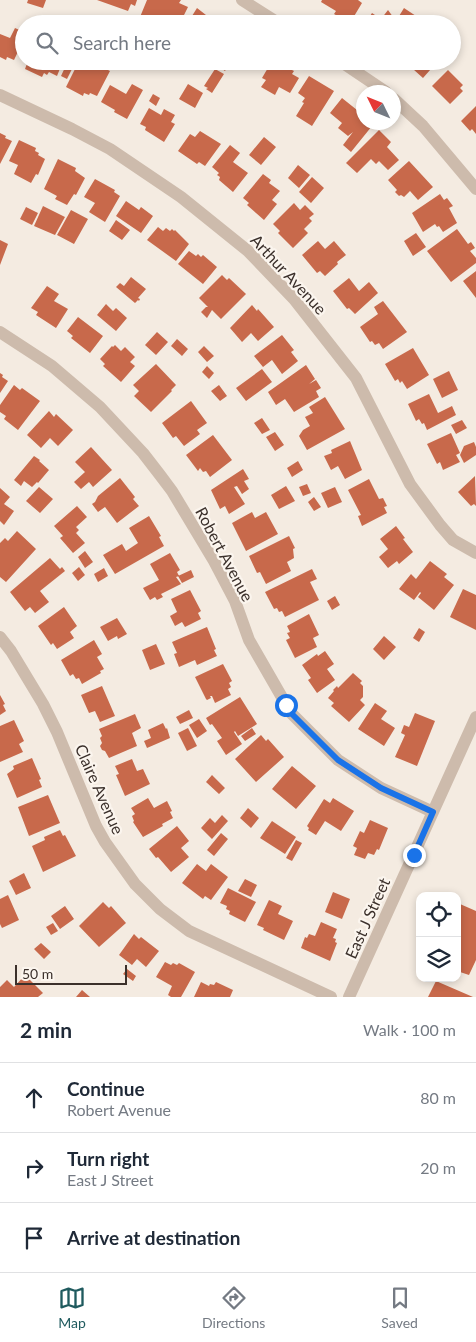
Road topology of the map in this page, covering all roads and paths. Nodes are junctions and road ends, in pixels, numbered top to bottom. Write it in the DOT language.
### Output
graph roads {
  1 [pos="242,0"];
  2 [pos="266,15"];
  3 [pos="353,70"];
  4 [pos="376,85"];
  5 [pos="0,95"];
  6 [pos="401,106"];
  7 [pos="476,189"];
  8 [pos="0,332"];
  9 [pos="476,553"];
  10 [pos="0,637"];
  11 [pos="476,716"];
  12 [pos="433,812"];
  13 [pos="331,997"];
  14 [pos="349,997"];
  1 -- 2 [label="street"];
  3 -- 4 [label="street"];
  5 -- 9 [label="street, Arthur Avenue"];
  6 -- 7 [label="street"];
  8 -- 12 [label="street, Robert Avenue"];
  10 -- 13 [label="street, Claire Avenue"];
  11 -- 12 [label="street, East J Street"];
  12 -- 14 [label="street, East J Street"];
}
